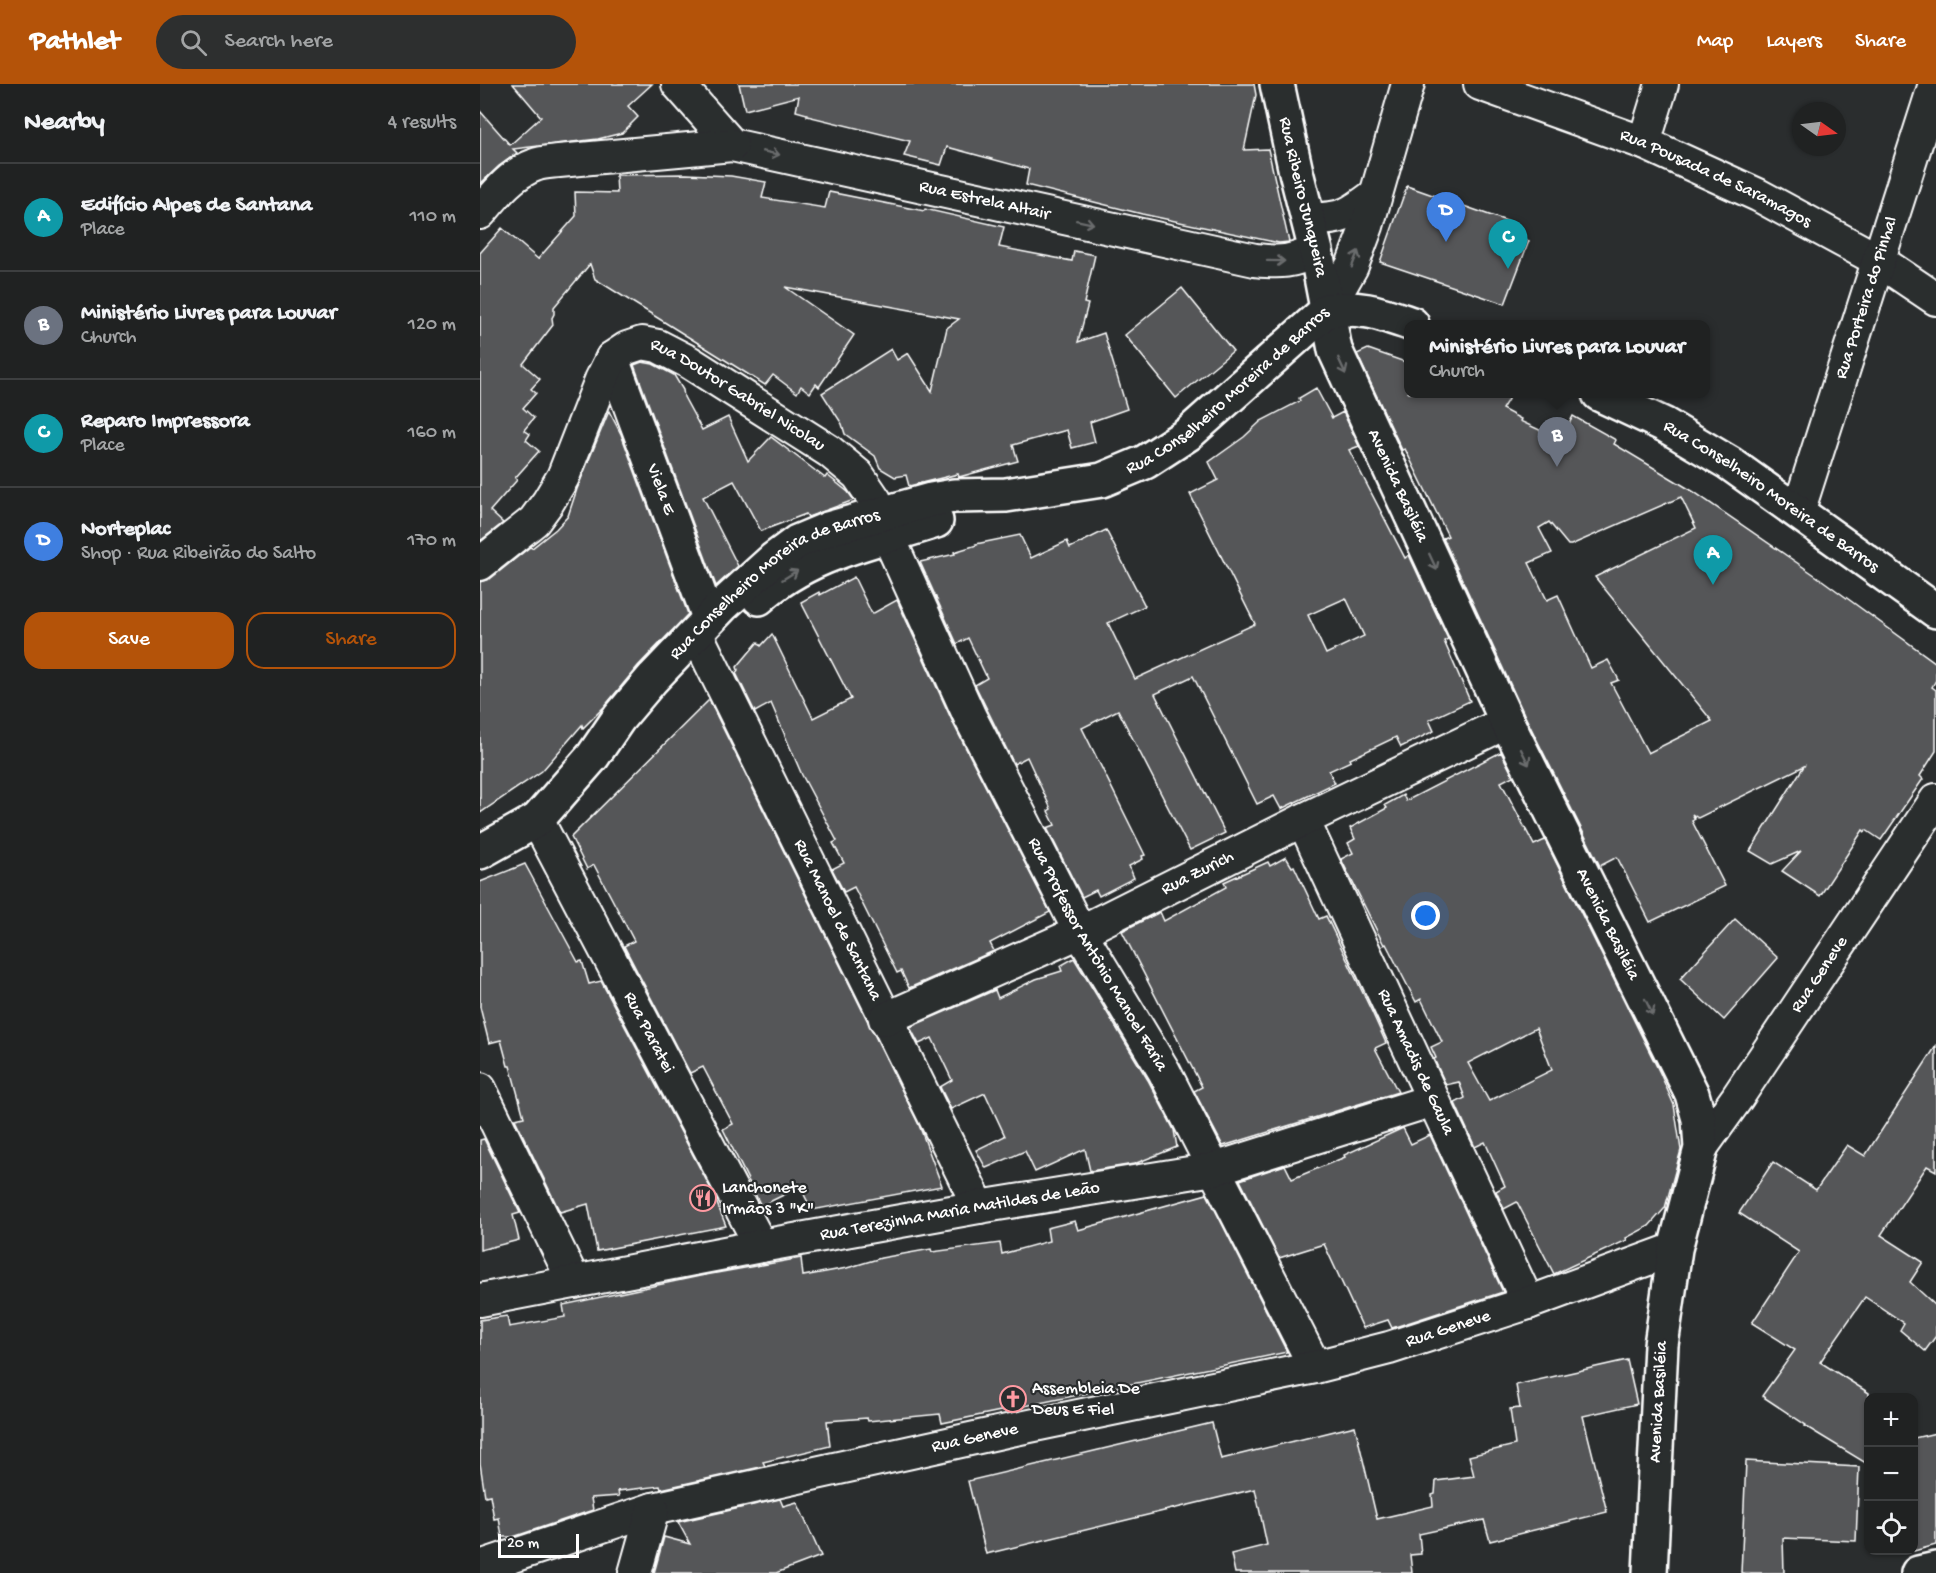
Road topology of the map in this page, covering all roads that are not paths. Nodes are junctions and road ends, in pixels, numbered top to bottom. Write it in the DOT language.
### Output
graph roads {
  1 [pos="678,84"];
  2 [pos="1277,84"];
  3 [pos="1408,84"];
  4 [pos="1480,84"];
  5 [pos="1662,84"];
  6 [pos="1935,84"];
  7 [pos="1644,143"];
  8 [pos="732,145"];
  9 [pos="1375,195"];
  10 [pos="480,213"];
  11 [pos="1309,219"];
  12 [pos="1316,251"];
  13 [pos="1878,260"];
  14 [pos="1936,299"];
  15 [pos="1327,310"];
  16 [pos="1404,321"];
  17 [pos="612,358"];
  18 [pos="1609,398"];
  19 [pos="1798,512"];
  20 [pos="884,525"];
  21 [pos="480,564"];
  22 [pos="1936,611"];
  23 [pos="703,633"];
  24 [pos="1508,722"];
  25 [pos="1936,800"];
  26 [pos="537,820"];
  27 [pos="1303,820"];
  28 [pos="480,852"];
  29 [pos="1080,932"];
  30 [pos="885,1019"];
  31 [pos="480,1089"];
  32 [pos="1433,1100"];
  33 [pos="1701,1149"];
  34 [pos="1214,1169"];
  35 [pos="979,1207"];
  36 [pos="761,1246"];
  37 [pos="1675,1249"];
  38 [pos="574,1282"];
  39 [pos="480,1300"];
  40 [pos="1528,1303"];
  41 [pos="1315,1367"];
  42 [pos="653,1509"];
  43 [pos="480,1567"];
  44 [pos="1936,1569"];
  45 [pos="635,1573"];
  46 [pos="1650,1573"];
  47 [pos="1918,1573"];
  1 -- 8 [label="street"];
  2 -- 11 [label="street, Rua Ribeiro Junqueira"];
  3 -- 9 [label="street"];
  4 -- 7 [label="street, Rua Pousada de Saramagos"];
  5 -- 7 [label="street"];
  6 -- 13 [label="street, Rua Porteira do Pinhal"];
  7 -- 13 [label="street, Rua Pousada de Saramagos"];
  8 -- 10 [label="street, Rua Estrela Altair"];
  8 -- 12 [label="street, Rua Estrela Altair, one-way"];
  9 -- 11 [label="street"];
  15 -- 9 [label="street, one-way"];
  11 -- 12 [label="street, Rua Ribeiro Junqueira"];
  12 -- 15 [label="street, Rua Ribeiro Junqueira"];
  13 -- 14 [label="street, Rua Pousada de Saramagos"];
  13 -- 19 [label="street, Rua Porteira do Pinhal"];
  15 -- 16 [label="street, Rua Conselheiro Moreira de Barros"];
  15 -- 20 [label="street, Rua Conselheiro Moreira de Barros"];
  15 -- 24 [label="street, Avenida Basiléia, one-way"];
  17 -- 20 [label="street, Rua Doutor Gabriel Nicolau"];
  17 -- 21 [label="street"];
  17 -- 23 [label="street, Viela E"];
  18 -- 19 [label="street, Rua Conselheiro Moreira de Barros"];
  19 -- 22 [label="street, Rua Conselheiro Moreira de Barros"];
  20 -- 23 [label="street, Rua Conselheiro Moreira de Barros"];
  20 -- 29 [label="street, Rua Professor Antônio Manoel Faria"];
  23 -- 26 [label="street, Rua Conselheiro Moreira de Barros"];
  23 -- 30 [label="street, Rua Manoel de Santana"];
  24 -- 27 [label="street, Rua Zurich"];
  24 -- 33 [label="street, Avenida Basiléia, one-way"];
  25 -- 33 [label="street, Rua Geneve"];
  26 -- 28 [label="street, Rua Conselheiro Moreira de Barros"];
  26 -- 36 [label="street, Rua Paratei"];
  27 -- 29 [label="street, Rua Zurich"];
  27 -- 32 [label="street, Rua Amadis de Gaula"];
  29 -- 30 [label="street, Rua Zurich"];
  29 -- 34 [label="street, Rua Professor Antônio Manoel Faria"];
  30 -- 35 [label="street, Rua Manoel de Santana"];
  31 -- 38 [label="street"];
  32 -- 34 [label="street, Rua Terezinha Maria Matildes de Leão"];
  32 -- 40 [label="street, Rua Amadis de Gaula"];
  33 -- 37 [label="street, Avenida Basiléia"];
  34 -- 35 [label="street, Rua Terezinha Maria Matildes de Leão"];
  34 -- 41 [label="street, Rua Professor Antônio Manoel Faria"];
  35 -- 36 [label="street, Rua Terezinha Maria Matildes de Leão"];
  36 -- 38 [label="street, Rua Terezinha Maria Matildes de Leão"];
  37 -- 40 [label="street, Rua Geneve"];
  37 -- 46 [label="street, Avenida Basiléia"];
  38 -- 39 [label="street, Rua Terezinha Maria Matildes de Leão"];
  40 -- 41 [label="street, Rua Geneve"];
  41 -- 42 [label="street, Rua Geneve"];
  42 -- 43 [label="street, Rua Geneve"];
  42 -- 45 [label="street"];
  44 -- 47 [label="street"];
}
